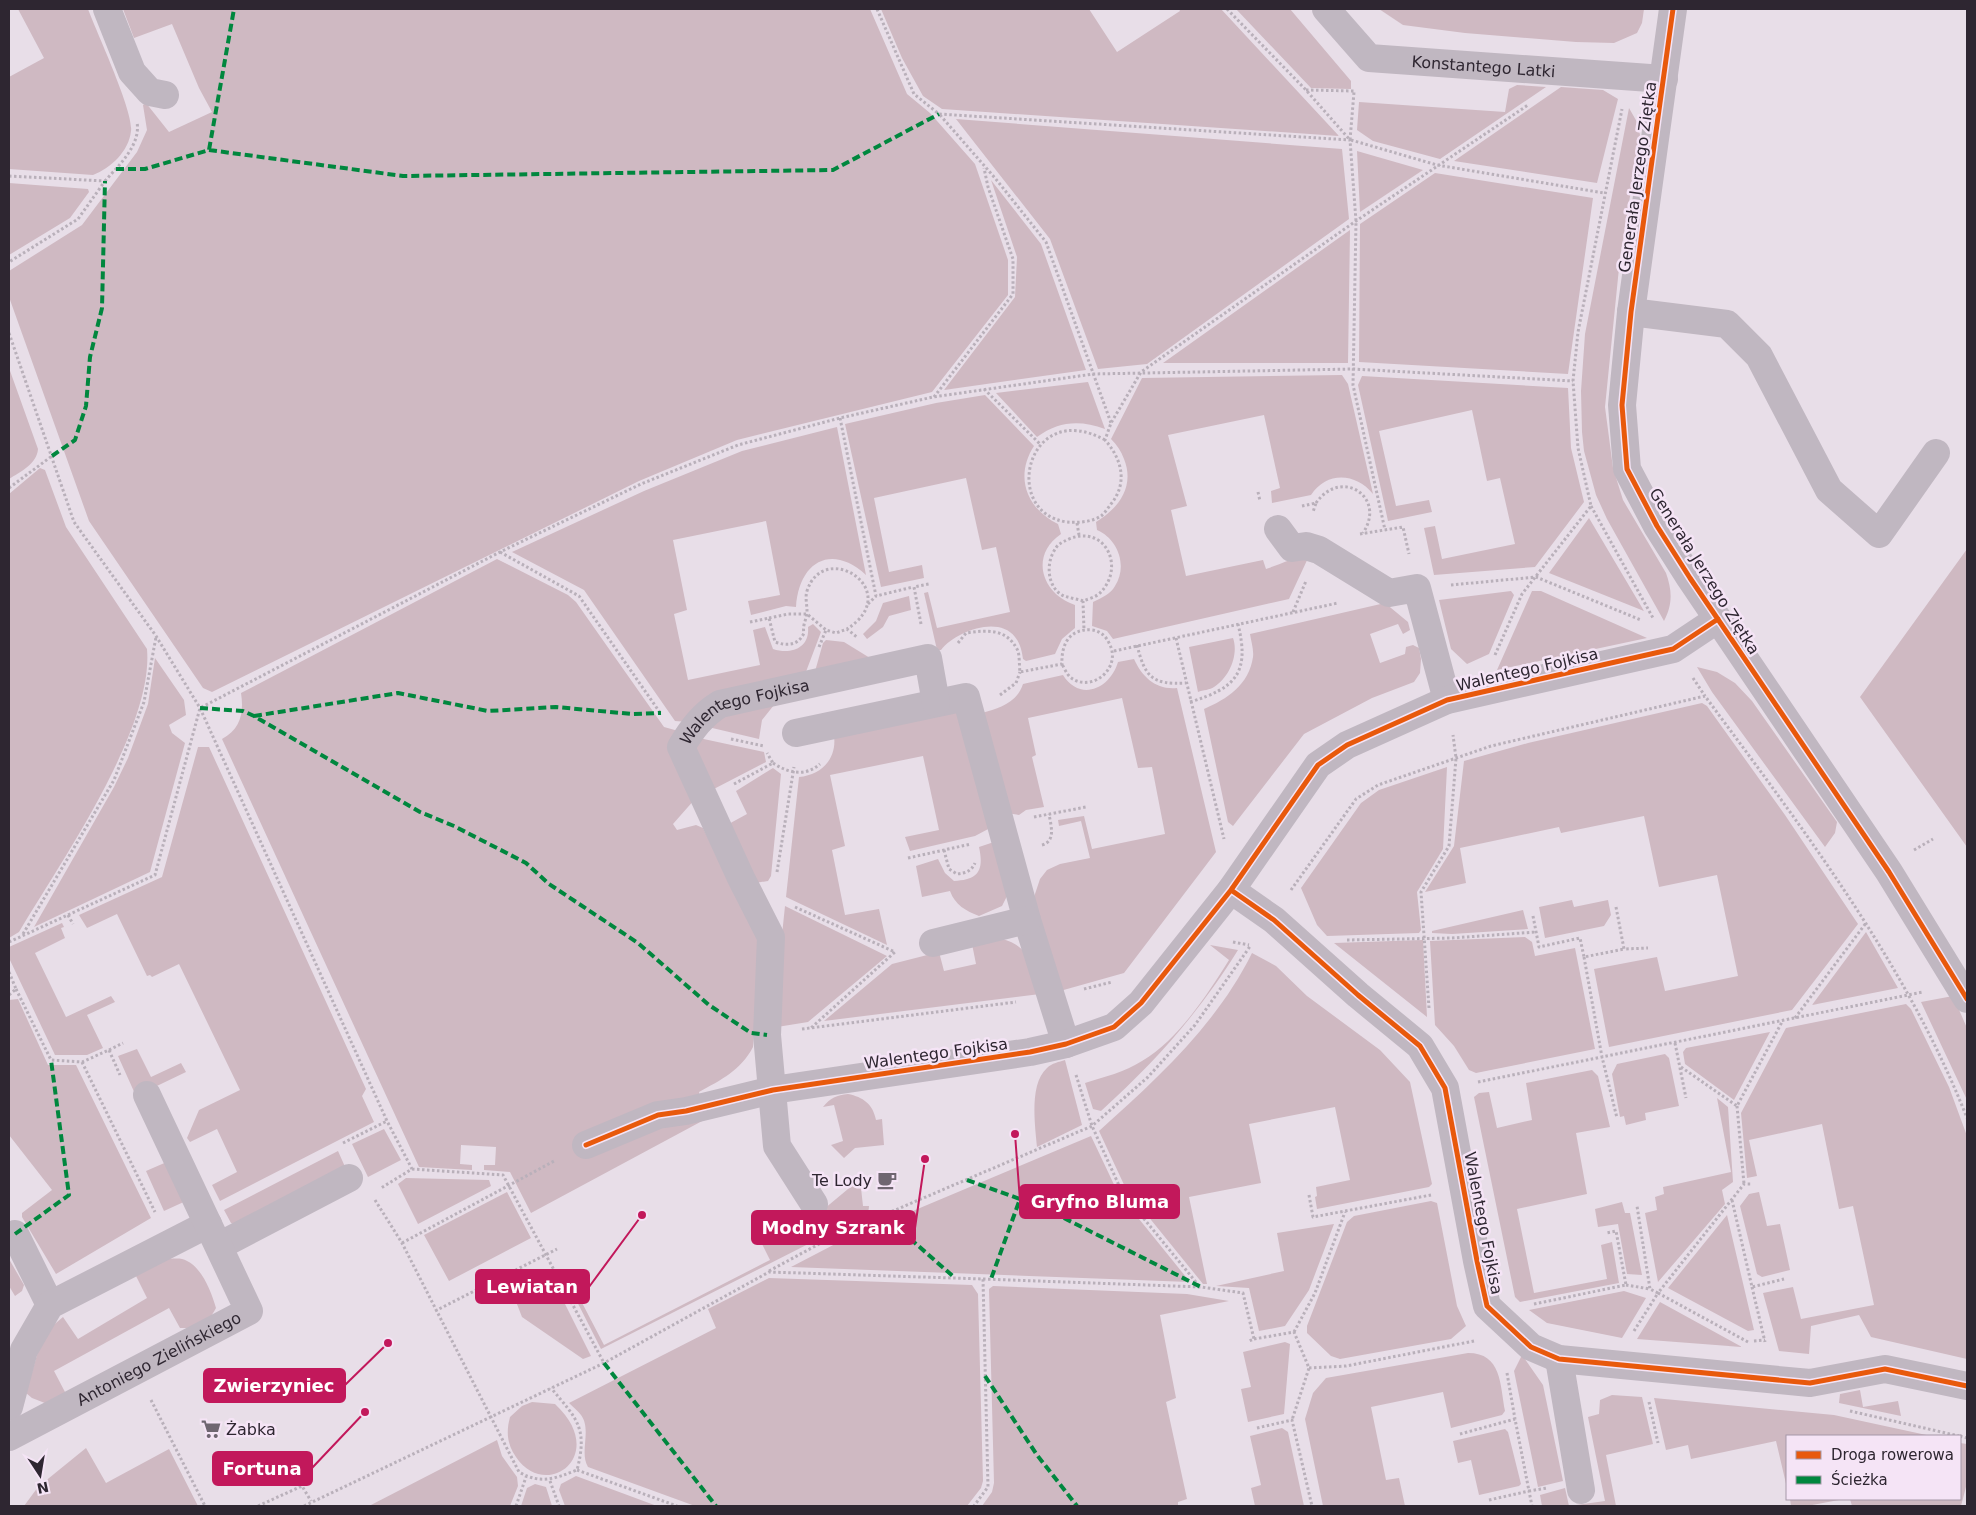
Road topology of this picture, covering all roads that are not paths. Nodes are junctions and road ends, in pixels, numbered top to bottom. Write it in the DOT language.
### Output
graph roads {
  1 [pos="107,9"];
  2 [pos="1326,9"];
  3 [pos="1674,9"];
  4 [pos="1664,79"];
  5 [pos="165,95"];
  6 [pos="1631,312"];
  7 [pos="1936,453"];
  8 [pos="1278,529"];
  9 [pos="1718,619"];
  10 [pos="1447,700"];
  11 [pos="936,703"];
  12 [pos="796,733"];
  13 [pos="1231,890"];
  14 [pos="1027,920"];
  15 [pos="933,943"];
  16 [pos="1964,992"];
  17 [pos="1066,1044"];
  18 [pos="773,1090"];
  19 [pos="147,1095"];
  20 [pos="586,1145"];
  21 [pos="349,1178"];
  22 [pos="814,1204"];
  23 [pos="15,1234"];
  24 [pos="214,1235"];
  25 [pos="50,1305"];
  26 [pos="1560,1359"];
  27 [pos="1967,1386"];
  28 [pos="9,1407"];
  29 [pos="9,1438"];
  30 [pos="1580,1486"];
  1 -- 5 [label="street"];
  2 -- 4 [label="street, Konstantego Latki"];
  3 -- 4 [label="street, Generała Jerzego Ziętka"];
  4 -- 6 [label="street, Generała Jerzego Ziętka"];
  6 -- 7 [label="street"];
  6 -- 9 [label="street, Generała Jerzego Ziętka"];
  8 -- 10 [label="street"];
  9 -- 10 [label="street, Walentego Fojkisa"];
  9 -- 16 [label="street, Generała Jerzego Ziętka"];
  10 -- 13 [label="street, Walentego Fojkisa"];
  11 -- 12 [label="street"];
  11 -- 14 [label="street"];
  11 -- 18 [label="street, Walentego Fojkisa"];
  13 -- 17 [label="street, Walentego Fojkisa"];
  13 -- 26 [label="street, Walentego Fojkisa"];
  14 -- 15 [label="street"];
  14 -- 17 [label="street"];
  17 -- 18 [label="street, Walentego Fojkisa"];
  18 -- 20 [label="street, Walentego Fojkisa"];
  18 -- 22 [label="street"];
  19 -- 24 [label="street, Antoniego Zielińskiego"];
  21 -- 24 [label="street"];
  23 -- 25 [label="street"];
  24 -- 25 [label="street"];
  24 -- 29 [label="street, Antoniego Zielińskiego"];
  25 -- 28 [label="street"];
  26 -- 27 [label="street, Walentego Fojkisa"];
  26 -- 30 [label="street"];
}
